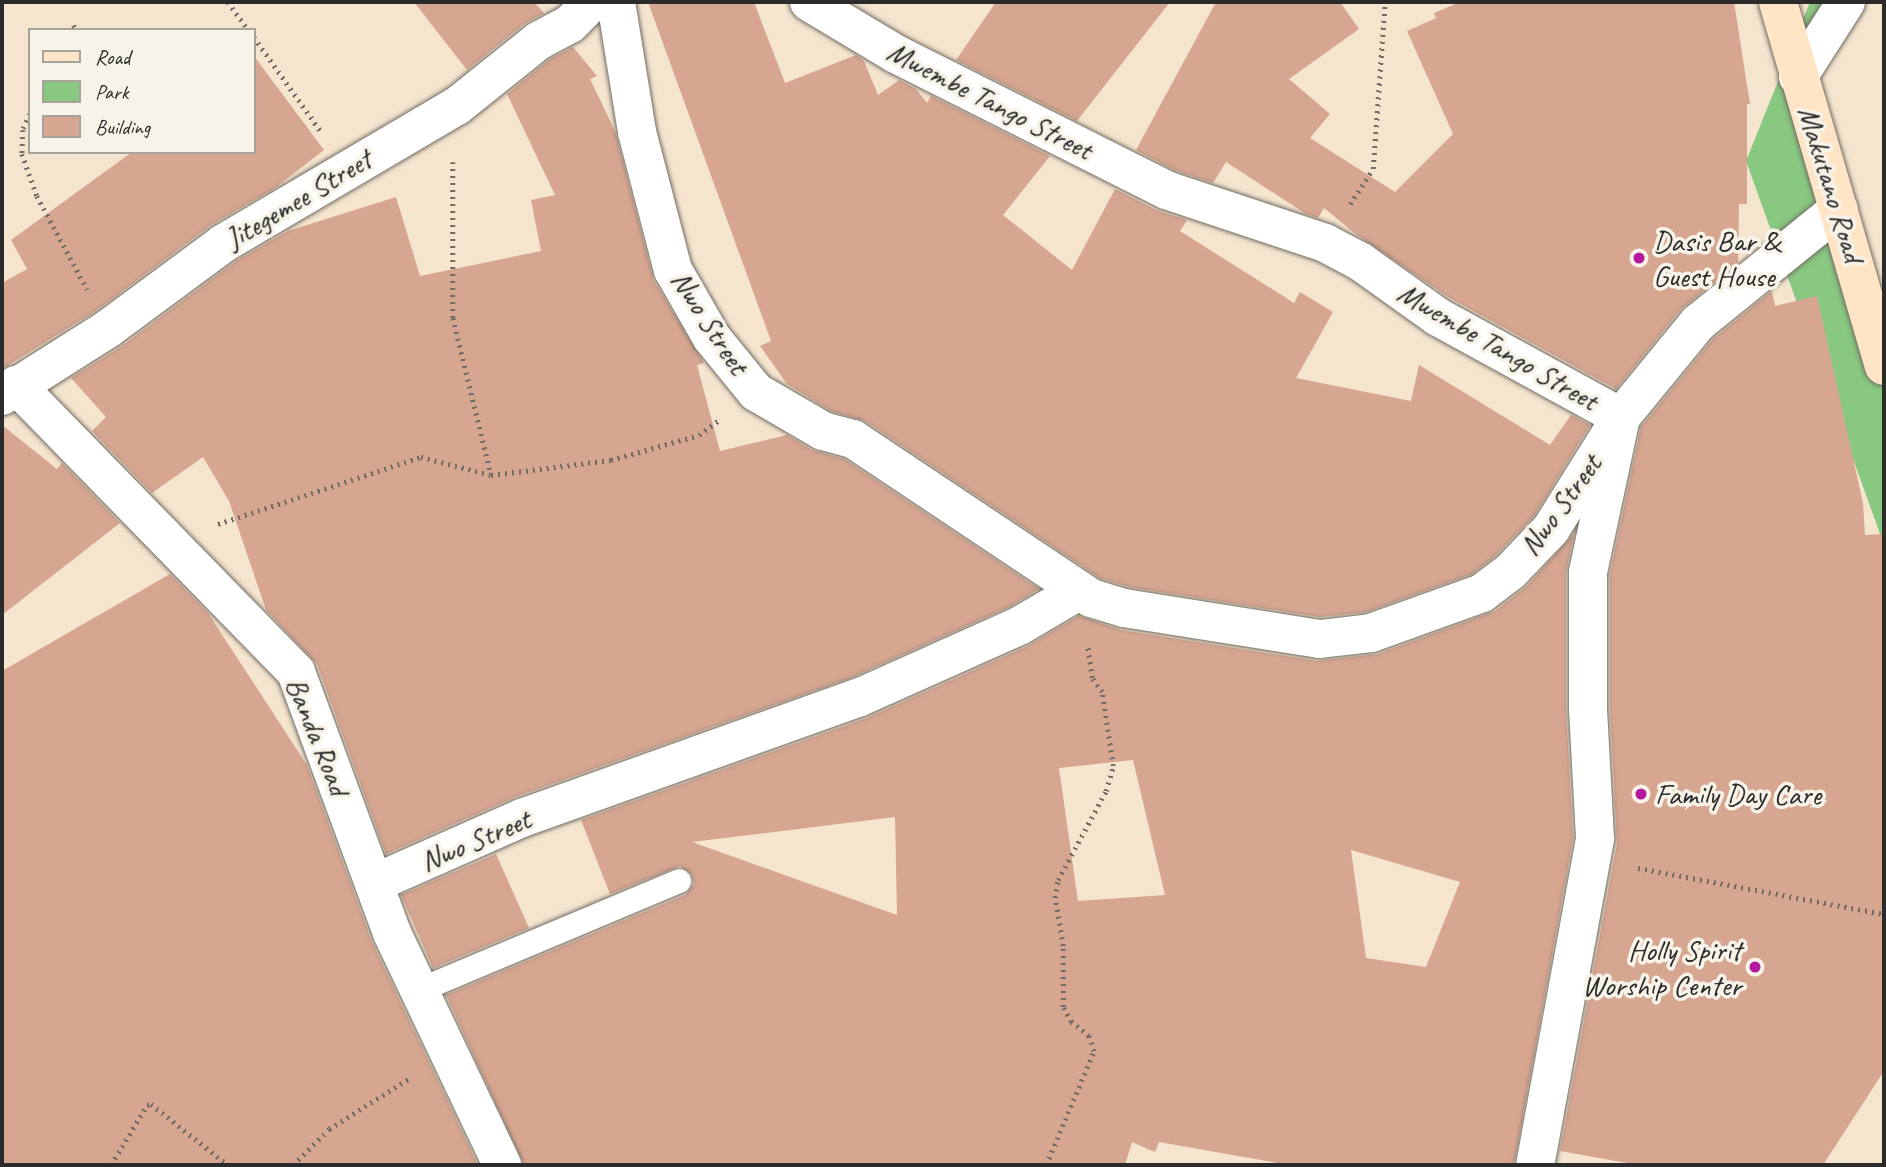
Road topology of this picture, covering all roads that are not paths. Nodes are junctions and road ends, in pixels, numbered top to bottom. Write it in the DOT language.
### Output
graph roads {
  1 [pos="592,2"];
  2 [pos="616,2"];
  3 [pos="809,2"];
  4 [pos="1778,2"];
  5 [pos="1846,2"];
  6 [pos="1798,77"];
  7 [pos="1839,209"];
  8 [pos="1884,366"];
  9 [pos="9,391"];
  10 [pos="1621,417"];
  11 [pos="1085,594"];
  12 [pos="679,881"];
  13 [pos="375,883"];
  14 [pos="419,990"];
  15 [pos="502,1165"];
  16 [pos="1535,1165"];
  1 -- 9 [label="street, Jitegemee Street"];
  2 -- 11 [label="street, Nwo Street"];
  3 -- 10 [label="street, Mwembe Tango Street"];
  4 -- 6 [label="street, Makutano Road"];
  5 -- 6 [label="street"];
  6 -- 7 [label="street, Makutano Road"];
  7 -- 8 [label="street, Makutano Road"];
  7 -- 10 [label="street, Nwo Street"];
  9 -- 13 [label="street, Banda Road"];
  10 -- 11 [label="street, Nwo Street"];
  10 -- 16 [label="street, Mwembe Tango Street"];
  11 -- 13 [label="street, Nwo Street"];
  12 -- 14 [label="lane"];
  13 -- 14 [label="street, Banda Road"];
  14 -- 15 [label="street, Banda Road"];
}
